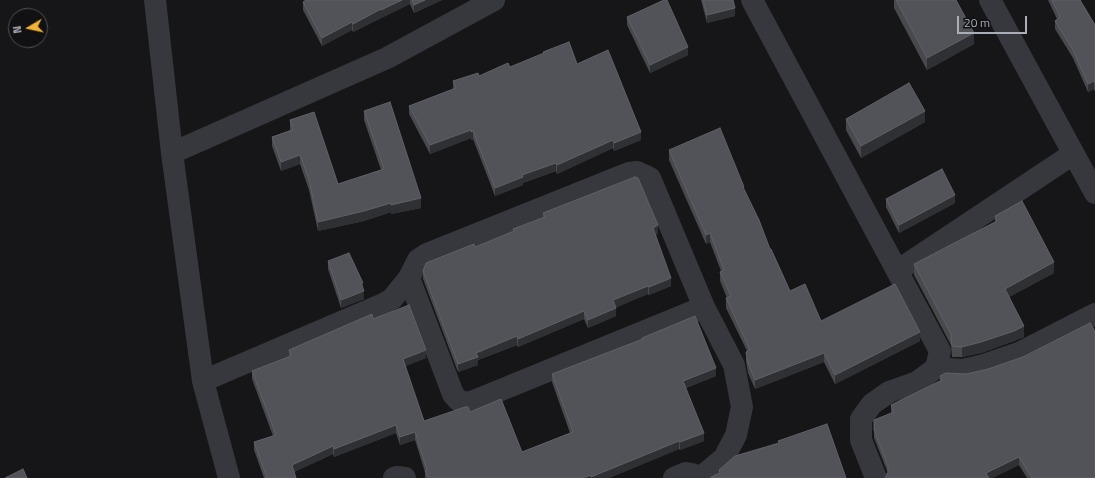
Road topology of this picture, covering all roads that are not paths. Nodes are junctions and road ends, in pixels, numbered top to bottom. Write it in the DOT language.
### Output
graph roads {
  1 [pos="155,0"];
  2 [pos="494,0"];
  3 [pos="752,0"];
  4 [pos="990,0"];
  5 [pos="172,154"];
  6 [pos="1073,154"];
  7 [pos="1095,193"];
  8 [pos="897,271"];
  9 [pos="409,278"];
  10 [pos="704,307"];
  11 [pos="1095,314"];
  12 [pos="936,368"];
  13 [pos="203,381"];
  14 [pos="229,478"];
  15 [pos="394,478"];
  16 [pos="405,478"];
  17 [pos="674,478"];
  18 [pos="701,478"];
  19 [pos="876,478"];
  1 -- 5 [label="street"];
  2 -- 5 [label="street"];
  3 -- 8 [label="street"];
  4 -- 6 [label="street"];
  5 -- 13 [label="street"];
  6 -- 7 [label="street"];
  6 -- 8 [label="street"];
  8 -- 12 [label="street"];
  9 -- 10 [label="street"];
  9 -- 10 [label="street"];
  9 -- 13 [label="street"];
  10 -- 18 [label="street"];
  11 -- 12 [label="street"];
  12 -- 19 [label="street"];
  13 -- 14 [label="street"];
  15 -- 16 [label="street"];
  17 -- 18 [label="street"];
}
